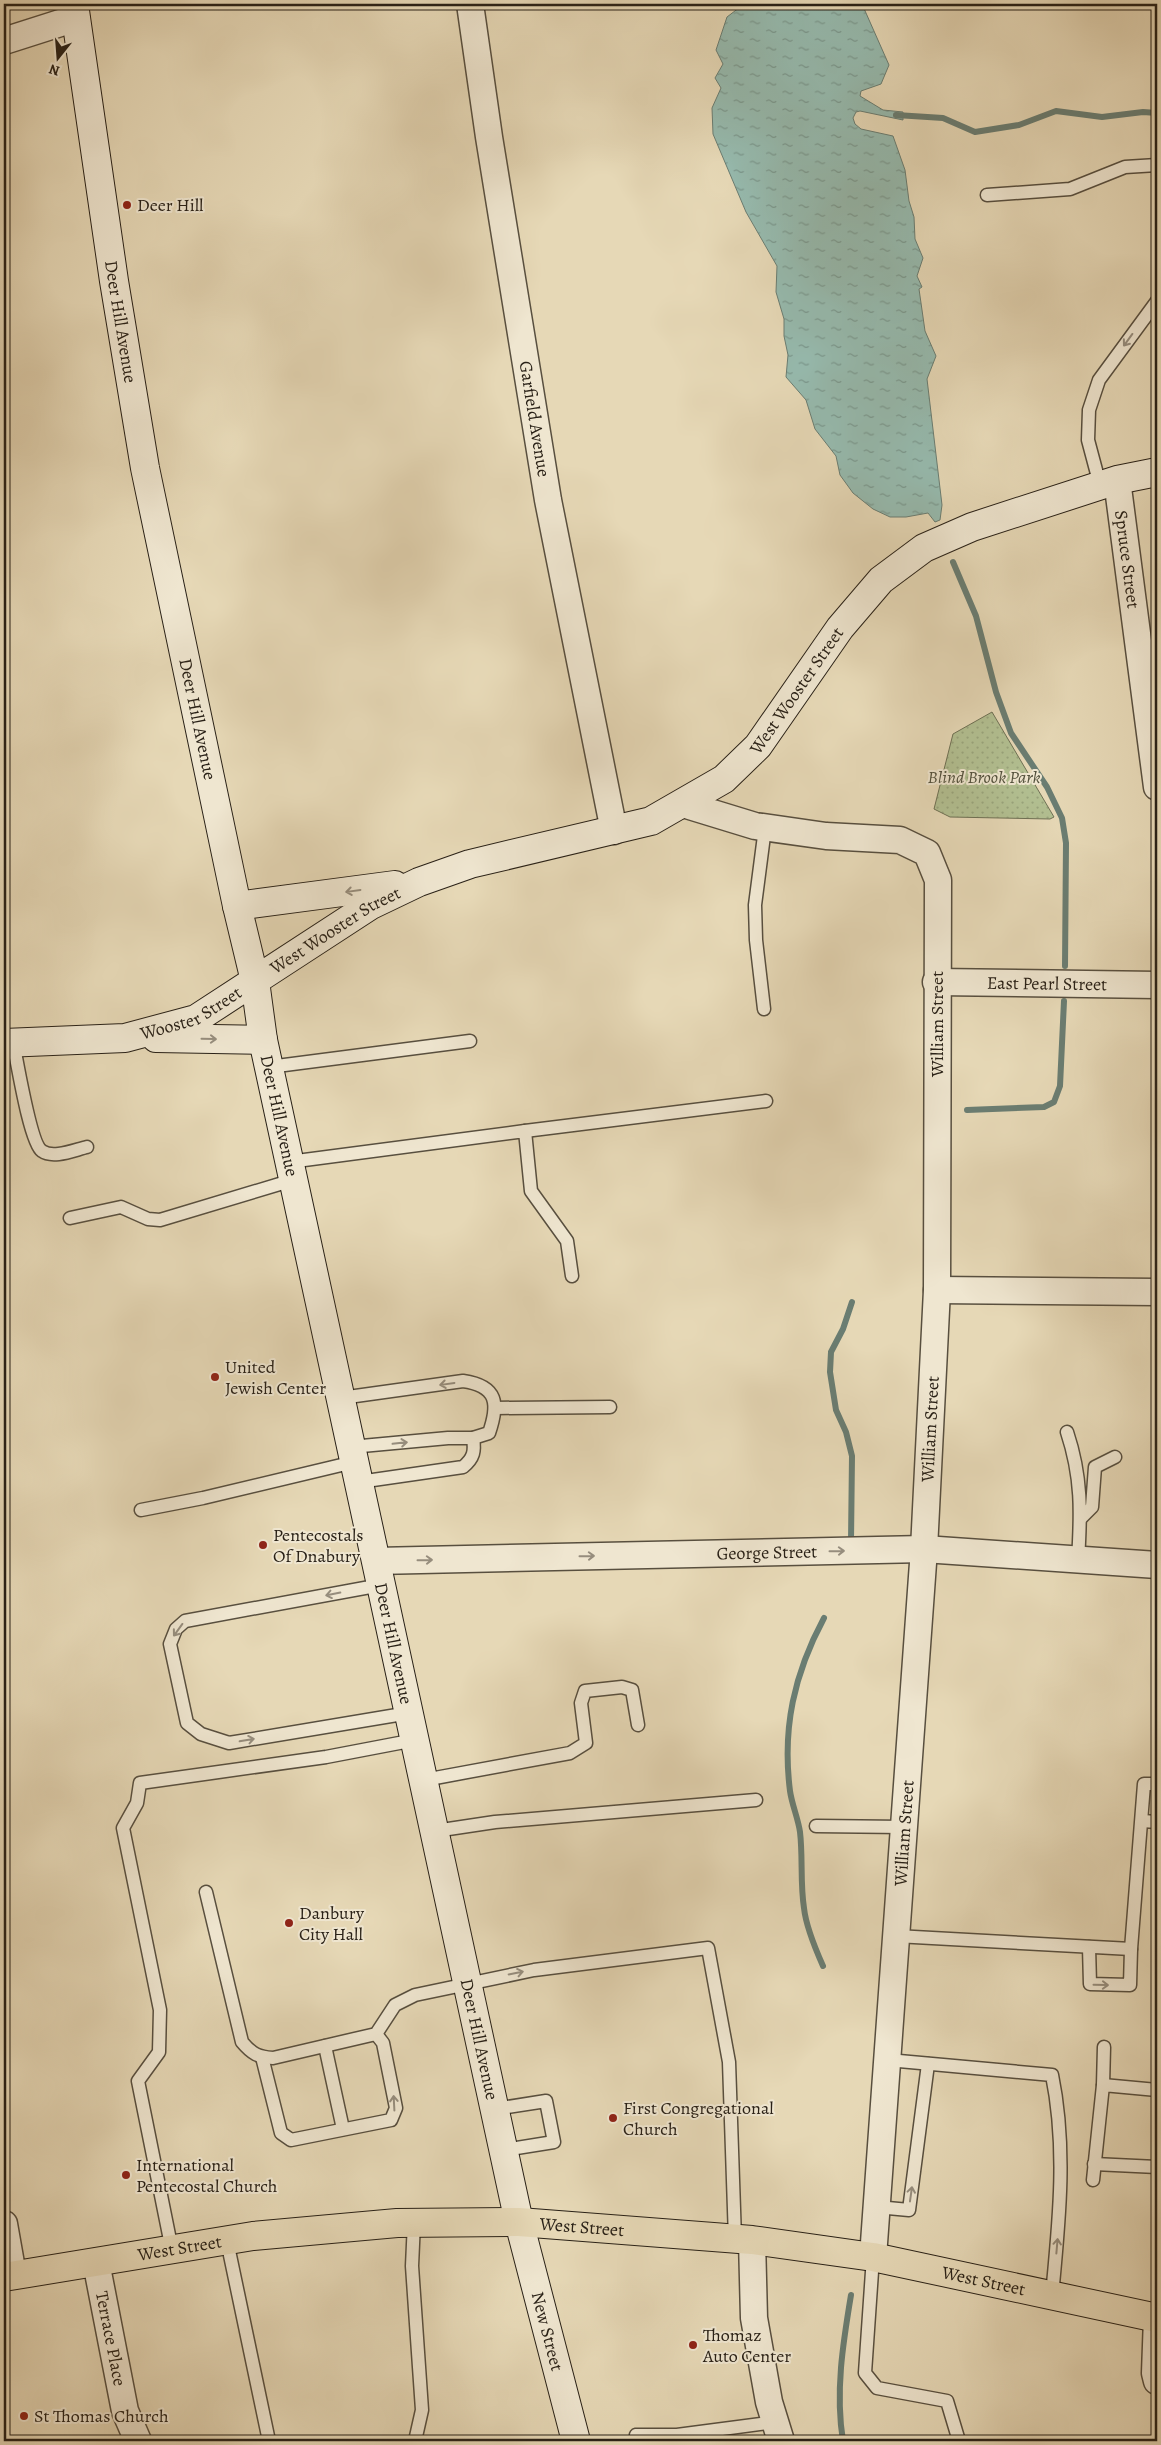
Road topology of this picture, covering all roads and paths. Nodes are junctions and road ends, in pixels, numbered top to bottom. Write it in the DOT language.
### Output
graph roads {
  1 [pos="470,4"];
  2 [pos="75,11"];
  3 [pos="4,41"];
  4 [pos="1157,165"];
  5 [pos="987,195"];
  6 [pos="1157,301"];
  7 [pos="1157,472"];
  8 [pos="1108,482"];
  9 [pos="1157,787"];
  10 [pos="682,804"];
  11 [pos="765,828"];
  12 [pos="614,831"];
  13 [pos="419,882"];
  14 [pos="236,906"];
  15 [pos="255,981"];
  16 [pos="936,982"];
  17 [pos="1157,985"];
  18 [pos="764,1009"];
  19 [pos="125,1038"];
  20 [pos="263,1040"];
  21 [pos="470,1041"];
  22 [pos="8,1042"];
  23 [pos="269,1067"];
  24 [pos="766,1101"];
  25 [pos="525,1131"];
  26 [pos="87,1147"];
  27 [pos="291,1171"];
  28 [pos="70,1218"];
  29 [pos="572,1276"];
  30 [pos="937,1290"];
  31 [pos="1157,1292"];
  32 [pos="341,1398"];
  33 [pos="610,1407"];
  34 [pos="495,1408"];
  35 [pos="1066,1432"];
  36 [pos="473,1438"];
  37 [pos="1115,1457"];
  38 [pos="355,1464"];
  39 [pos="141,1510"];
  40 [pos="1081,1518"];
  41 [pos="924,1549"];
  42 [pos="1078,1560"];
  43 [pos="1157,1565"];
  44 [pos="378,1573"];
  45 [pos="409,1713"];
  46 [pos="638,1725"];
  47 [pos="415,1740"];
  48 [pos="424,1780"];
  49 [pos="1157,1784"];
  50 [pos="756,1800"];
  51 [pos="1142,1821"];
  52 [pos="1157,1822"];
  53 [pos="816,1826"];
  54 [pos="904,1827"];
  55 [pos="435,1831"];
  56 [pos="206,1892"];
  57 [pos="896,1936"];
  58 [pos="1089,1947"];
  59 [pos="1130,1949"];
  60 [pos="468,1983"];
  61 [pos="376,2034"];
  62 [pos="325,2046"];
  63 [pos="1104,2047"];
  64 [pos="262,2057"];
  65 [pos="888,2060"];
  66 [pos="928,2064"];
  67 [pos="1103,2085"];
  68 [pos="1157,2090"];
  69 [pos="495,2108"];
  70 [pos="343,2129"];
  71 [pos="504,2150"];
  72 [pos="1094,2164"];
  73 [pos="1157,2167"];
  74 [pos="1093,2180"];
  75 [pos="877,2208"];
  76 [pos="414,2222"];
  77 [pos="520,2222"];
  78 [pos="4,2224"];
  79 [pos="743,2240"];
  80 [pos="227,2241"];
  81 [pos="172,2250"];
  82 [pos="874,2257"];
  83 [pos="96,2262"];
  84 [pos="8,2276"];
  85 [pos="1052,2295"];
  86 [pos="1157,2318"];
  87 [pos="1157,2380"];
  88 [pos="778,2432"];
  89 [pos="722,2435"];
  90 [pos="678,2438"];
  91 [pos="138,2441"];
  92 [pos="269,2441"];
  93 [pos="415,2441"];
  94 [pos="576,2441"];
  95 [pos="637,2441"];
  96 [pos="959,2441"];
  1 -- 12 [label="street, Garfield Avenue"];
  2 -- 3 [label="street"];
  2 -- 14 [label="street, Deer Hill Avenue"];
  4 -- 5 [label="lane"];
  6 -- 8 [label="lane, one-way"];
  7 -- 8 [label="street, West Wooster Street"];
  8 -- 9 [label="street, Spruce Street"];
  8 -- 10 [label="street, West Wooster Street"];
  10 -- 11 [label="street, William Street"];
  10 -- 12 [label="street, West Wooster Street"];
  11 -- 16 [label="street, William Street"];
  11 -- 18 [label="lane"];
  12 -- 13 [label="street, West Wooster Street"];
  13 -- 14 [label="street, West Wooster Street, one-way"];
  13 -- 15 [label="street, West Wooster Street"];
  14 -- 15 [label="street, Deer Hill Avenue"];
  15 -- 19 [label="street, Wooster Street"];
  15 -- 20 [label="street, Deer Hill Avenue"];
  16 -- 17 [label="street, East Pearl Street"];
  16 -- 30 [label="street, William Street"];
  19 -- 20 [label="street, Wooster Street, one-way"];
  19 -- 22 [label="street, Wooster Street"];
  20 -- 23 [label="street, Deer Hill Avenue"];
  21 -- 23 [label="lane"];
  22 -- 26 [label="lane"];
  23 -- 27 [label="street, Deer Hill Avenue"];
  24 -- 25 [label="lane"];
  25 -- 27 [label="lane"];
  25 -- 29 [label="lane"];
  27 -- 28 [label="lane"];
  27 -- 32 [label="street, Deer Hill Avenue"];
  30 -- 31 [label="street"];
  30 -- 41 [label="street, William Street"];
  34 -- 32 [label="lane, one-way"];
  32 -- 38 [label="street, Deer Hill Avenue"];
  33 -- 34 [label="lane"];
  34 -- 36 [label="lane"];
  35 -- 40 [label="lane"];
  38 -- 36 [label="lane, one-way"];
  36 -- 38 [label="lane"];
  37 -- 40 [label="lane"];
  38 -- 39 [label="lane"];
  38 -- 44 [label="street, Deer Hill Avenue"];
  40 -- 42 [label="lane"];
  41 -- 42 [label="street, George Street"];
  44 -- 41 [label="street, George Street, one-way"];
  41 -- 54 [label="street, William Street"];
  42 -- 43 [label="street, George Street"];
  44 -- 45 [label="street, Deer Hill Avenue"];
  44 -- 45 [label="lane, one-way"];
  45 -- 47 [label="street, Deer Hill Avenue"];
  46 -- 48 [label="lane"];
  47 -- 48 [label="street, Deer Hill Avenue"];
  47 -- 81 [label="lane"];
  48 -- 55 [label="street, Deer Hill Avenue"];
  49 -- 51 [label="lane"];
  50 -- 55 [label="lane"];
  51 -- 52 [label="lane"];
  51 -- 59 [label="lane"];
  53 -- 54 [label="lane"];
  54 -- 57 [label="street, William Street"];
  55 -- 60 [label="street, Deer Hill Avenue"];
  56 -- 64 [label="lane"];
  57 -- 58 [label="lane"];
  57 -- 65 [label="street, William Street"];
  58 -- 59 [label="lane"];
  58 -- 59 [label="lane, one-way"];
  60 -- 61 [label="lane"];
  60 -- 69 [label="street, Deer Hill Avenue"];
  60 -- 79 [label="lane, one-way"];
  61 -- 62 [label="lane"];
  70 -- 61 [label="lane, one-way"];
  62 -- 64 [label="lane"];
  62 -- 70 [label="lane"];
  63 -- 67 [label="lane"];
  64 -- 70 [label="lane"];
  65 -- 66 [label="lane"];
  65 -- 75 [label="street, William Street"];
  75 -- 66 [label="lane, one-way"];
  85 -- 66 [label="lane, one-way"];
  67 -- 68 [label="lane"];
  67 -- 72 [label="lane"];
  69 -- 71 [label="street, Deer Hill Avenue"];
  69 -- 71 [label="lane"];
  71 -- 77 [label="street, Deer Hill Avenue"];
  72 -- 73 [label="lane"];
  72 -- 74 [label="lane"];
  75 -- 82 [label="street, William Street"];
  76 -- 77 [label="main road, West Street"];
  76 -- 80 [label="main road, West Street"];
  76 -- 93 [label="lane"];
  77 -- 79 [label="main road, West Street"];
  77 -- 94 [label="street, New Street"];
  78 -- 84 [label="street"];
  79 -- 82 [label="main road, West Street"];
  79 -- 88 [label="street"];
  80 -- 81 [label="main road, West Street"];
  80 -- 92 [label="lane"];
  81 -- 83 [label="main road, West Street"];
  82 -- 85 [label="main road, West Street"];
  82 -- 96 [label="lane"];
  83 -- 84 [label="main road, West Street"];
  83 -- 91 [label="street, Terrace Place"];
  85 -- 86 [label="main road, West Street"];
  86 -- 87 [label="street"];
  88 -- 89 [label="lane"];
  89 -- 90 [label="lane"];
  90 -- 95 [label="lane"];
}
